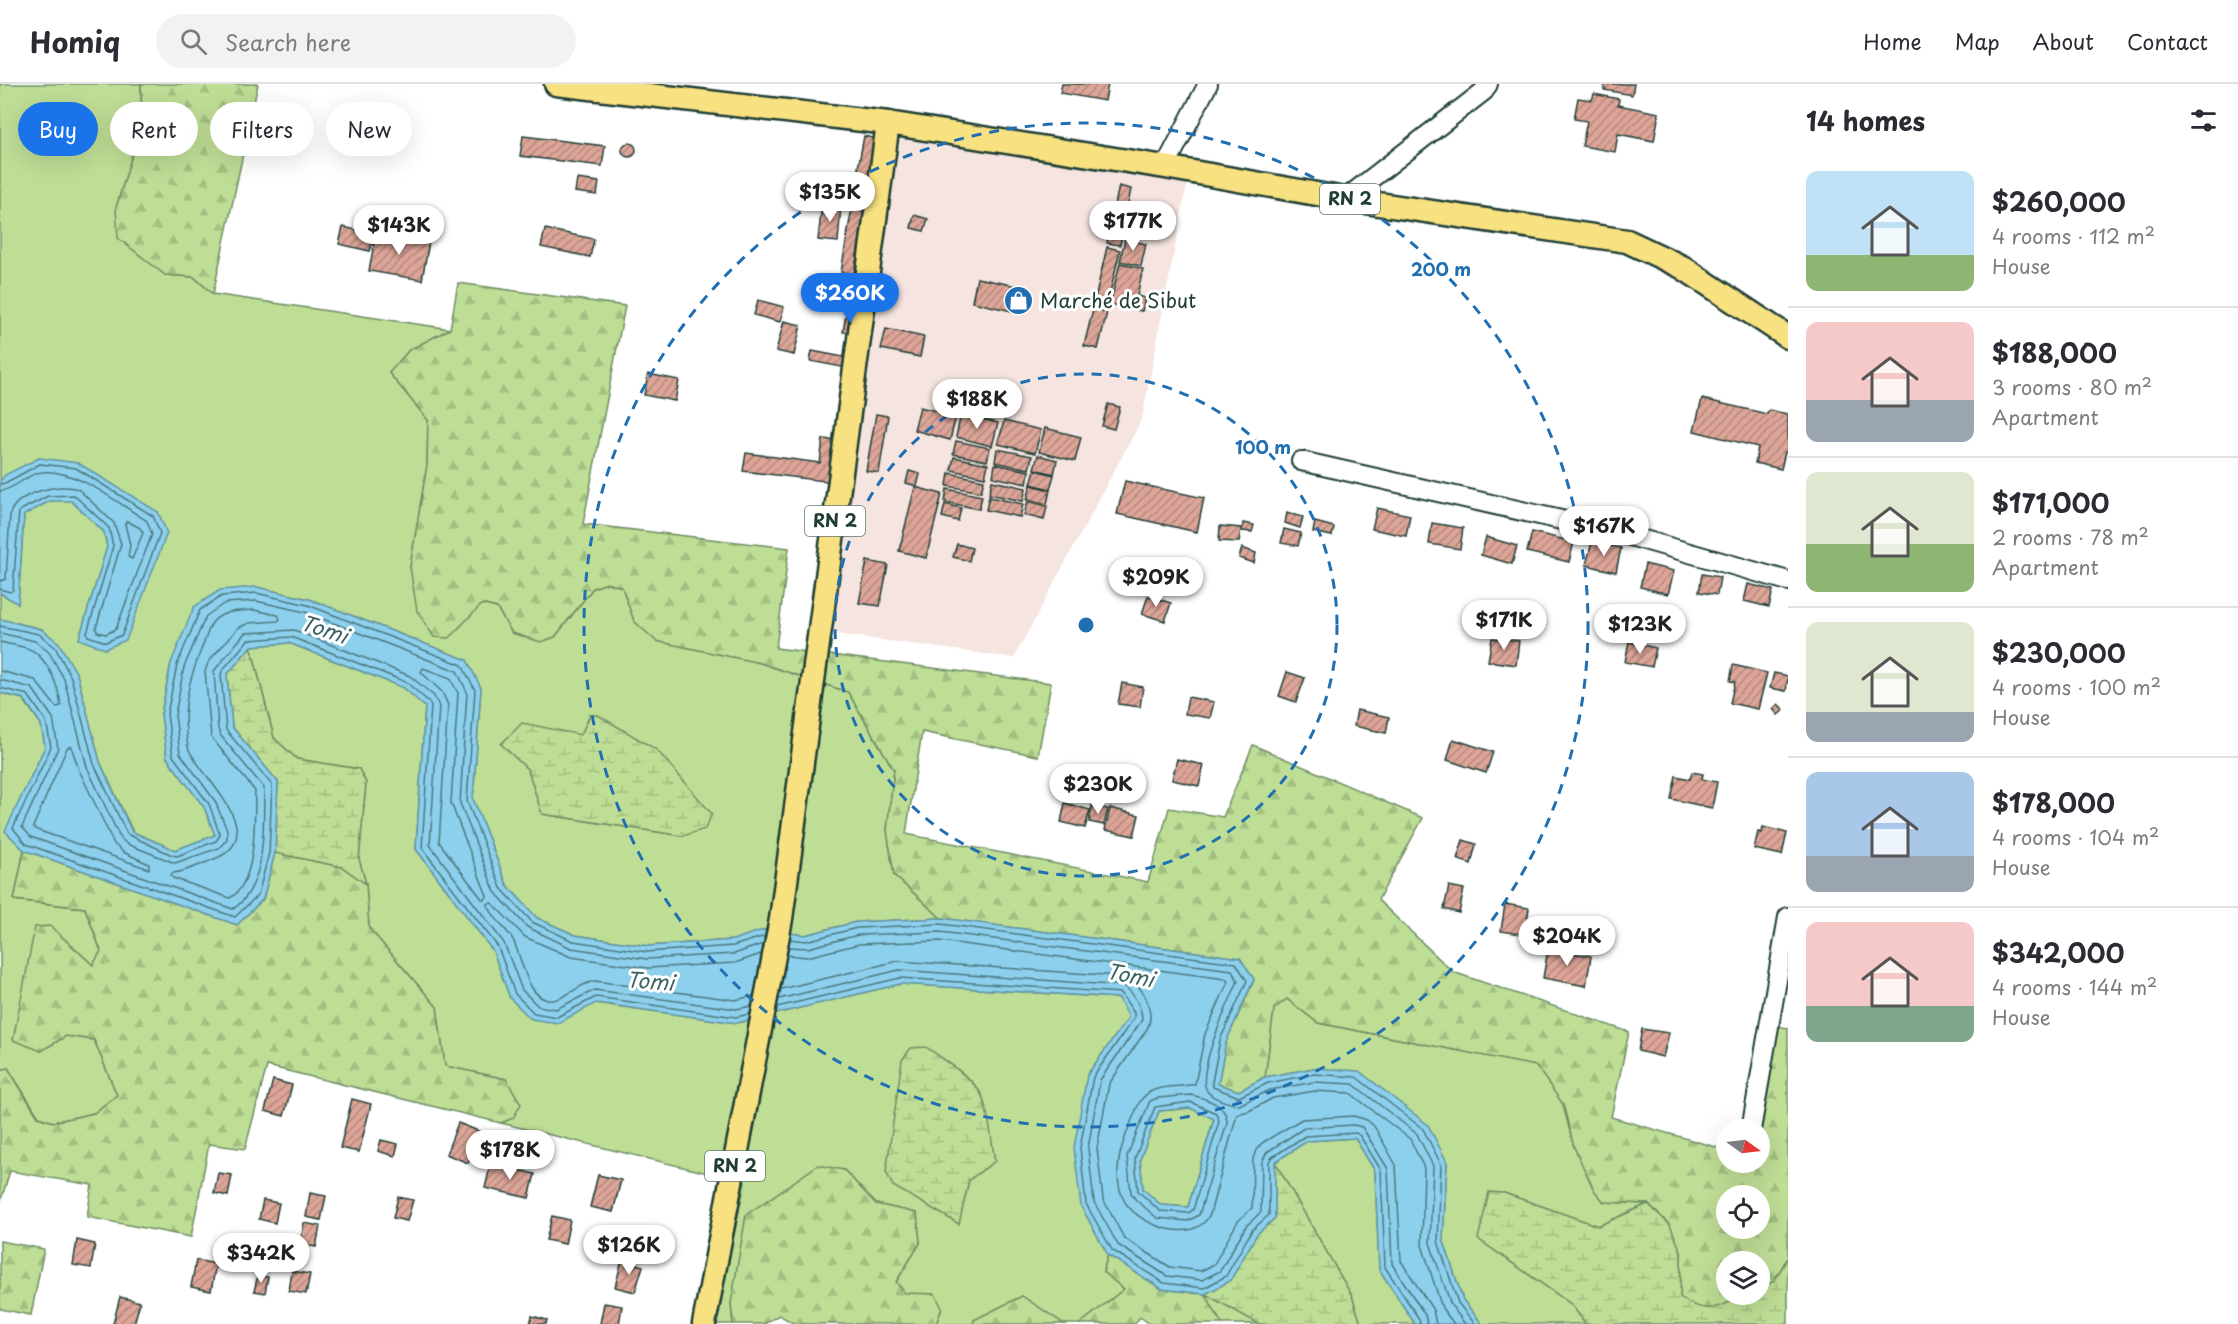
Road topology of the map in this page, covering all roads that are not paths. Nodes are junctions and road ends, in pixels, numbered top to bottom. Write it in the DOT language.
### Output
graph roads {
  1 [pos="556,84"];
  2 [pos="1208,84"];
  3 [pos="1488,84"];
  4 [pos="888,123"];
  5 [pos="1165,167"];
  6 [pos="1345,199"];
  7 [pos="1788,337"];
  8 [pos="1301,461"];
  9 [pos="1788,582"];
  10 [pos="1788,917"];
  11 [pos="1752,1119"];
  12 [pos="704,1324"];
  1 -- 4 [label="main road, RN 2"];
  2 -- 5 [label="street"];
  3 -- 6 [label="street"];
  4 -- 5 [label="main road, RN 2"];
  4 -- 12 [label="main road, RN 2"];
  5 -- 6 [label="main road, RN 2"];
  6 -- 7 [label="main road, RN 2"];
  8 -- 9 [label="street"];
  10 -- 11 [label="street"];
}
